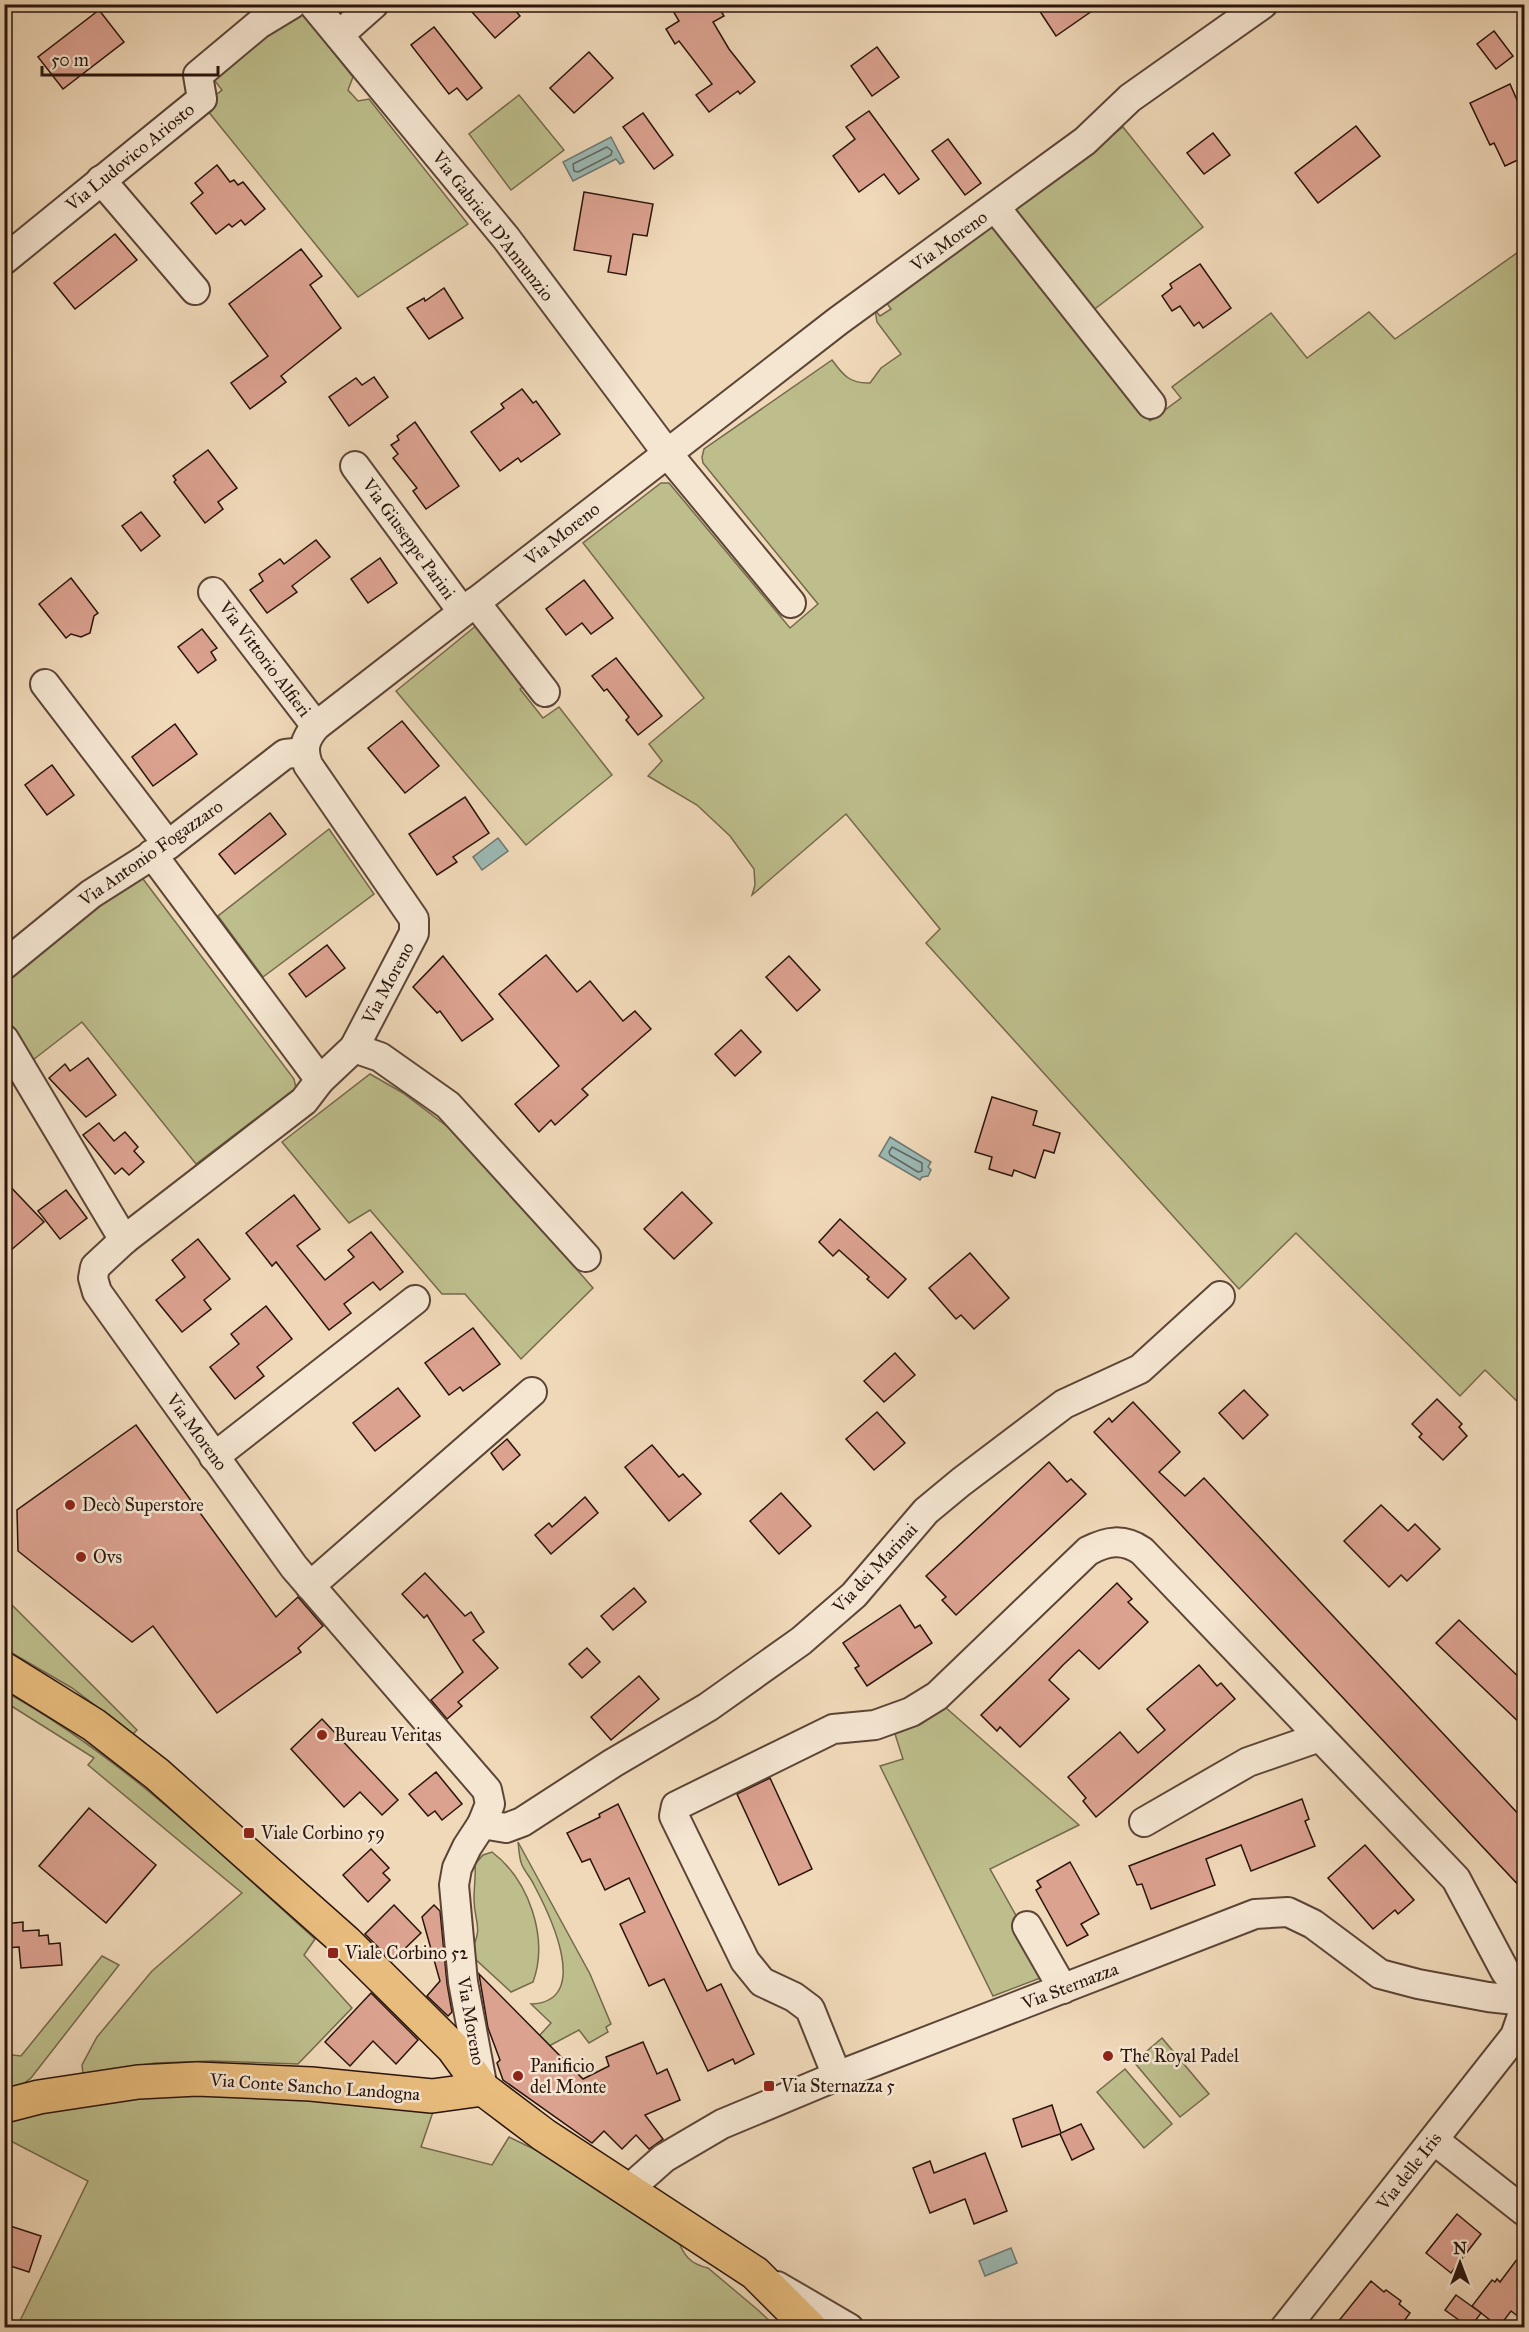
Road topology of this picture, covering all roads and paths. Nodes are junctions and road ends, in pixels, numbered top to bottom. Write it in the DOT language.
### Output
graph roads {
  1 [pos="292,4"];
  2 [pos="313,4"];
  3 [pos="374,4"];
  4 [pos="1263,4"];
  5 [pos="339,35"];
  6 [pos="101,180"];
  7 [pos="995,207"];
  8 [pos="4,260"];
  9 [pos="195,290"];
  10 [pos="1151,405"];
  11 [pos="667,453"];
  12 [pos="355,466"];
  13 [pos="213,592"];
  14 [pos="791,603"];
  15 [pos="469,606"];
  16 [pos="45,684"];
  17 [pos="545,692"];
  18 [pos="316,726"];
  19 [pos="304,752"];
  20 [pos="160,850"];
  21 [pos="4,965"];
  22 [pos="4,1039"];
  23 [pos="354,1048"];
  24 [pos="320,1080"];
  25 [pos="124,1240"];
  26 [pos="586,1257"];
  27 [pos="1220,1296"];
  28 [pos="415,1300"];
  29 [pos="532,1392"];
  30 [pos="214,1457"];
  31 [pos="310,1586"];
  32 [pos="4,1669"];
  33 [pos="1320,1737"];
  34 [pos="1144,1822"];
  35 [pos="482,1824"];
  36 [pos="1028,1926"];
  37 [pos="1063,1989"];
  38 [pos="1524,1999"];
  39 [pos="1524,2010"];
  40 [pos="463,2040"];
  41 [pos="837,2076"];
  42 [pos="483,2089"];
  43 [pos="4,2106"];
  44 [pos="1434,2140"];
  45 [pos="629,2189"];
  46 [pos="1524,2211"];
  47 [pos="754,2273"];
  48 [pos="810,2328"];
  49 [pos="849,2328"];
  50 [pos="1285,2328"];
  1 -- 6 [label="street, Via Ludovico Ariosto"];
  2 -- 5 [label="street, Via Gabriele D'Annunzio"];
  3 -- 5 [label="street"];
  4 -- 7 [label="street, Via Moreno"];
  5 -- 11 [label="street, Via Gabriele D'Annunzio"];
  6 -- 8 [label="street, Via Ludovico Ariosto"];
  6 -- 9 [label="street"];
  7 -- 10 [label="street"];
  7 -- 11 [label="street, Via Moreno"];
  11 -- 14 [label="street, Via Gabriele D'Annunzio"];
  11 -- 15 [label="street, Via Moreno"];
  12 -- 15 [label="street, Via Giuseppe Parini"];
  13 -- 18 [label="street, Via Vittorio Alfieri"];
  15 -- 17 [label="street, Via Giuseppe Parini"];
  15 -- 18 [label="street, Via Moreno"];
  16 -- 20 [label="street"];
  18 -- 19 [label="street, Via Moreno"];
  19 -- 20 [label="street, Via Antonio Fogazzaro"];
  19 -- 23 [label="street, Via Moreno"];
  20 -- 21 [label="street, Via Antonio Fogazzaro"];
  20 -- 24 [label="street"];
  22 -- 25 [label="street"];
  23 -- 24 [label="street, Via Moreno"];
  23 -- 26 [label="street"];
  24 -- 25 [label="street, Via Moreno"];
  25 -- 30 [label="street, Via Moreno"];
  27 -- 35 [label="street, Via dei Marinai"];
  28 -- 30 [label="street"];
  29 -- 31 [label="street"];
  30 -- 31 [label="street, Via Moreno"];
  31 -- 35 [label="street, Via Moreno"];
  32 -- 40 [label="main road"];
  33 -- 34 [label="street"];
  33 -- 38 [label="street"];
  33 -- 41 [label="street"];
  35 -- 40 [label="street, Via Moreno"];
  36 -- 37 [label="street"];
  37 -- 38 [label="street, Via Sternazza"];
  37 -- 41 [label="street, Via Sternazza"];
  39 -- 44 [label="street, Via delle Iris"];
  40 -- 42 [label="main road"];
  41 -- 45 [label="street, Via Sternazza"];
  42 -- 43 [label="main road, Via Conte Sancho Landogna"];
  42 -- 45 [label="main road"];
  44 -- 46 [label="street"];
  44 -- 50 [label="street, Via delle Iris"];
  45 -- 47 [label="main road"];
  47 -- 48 [label="main road"];
  47 -- 49 [label="street"];
}
